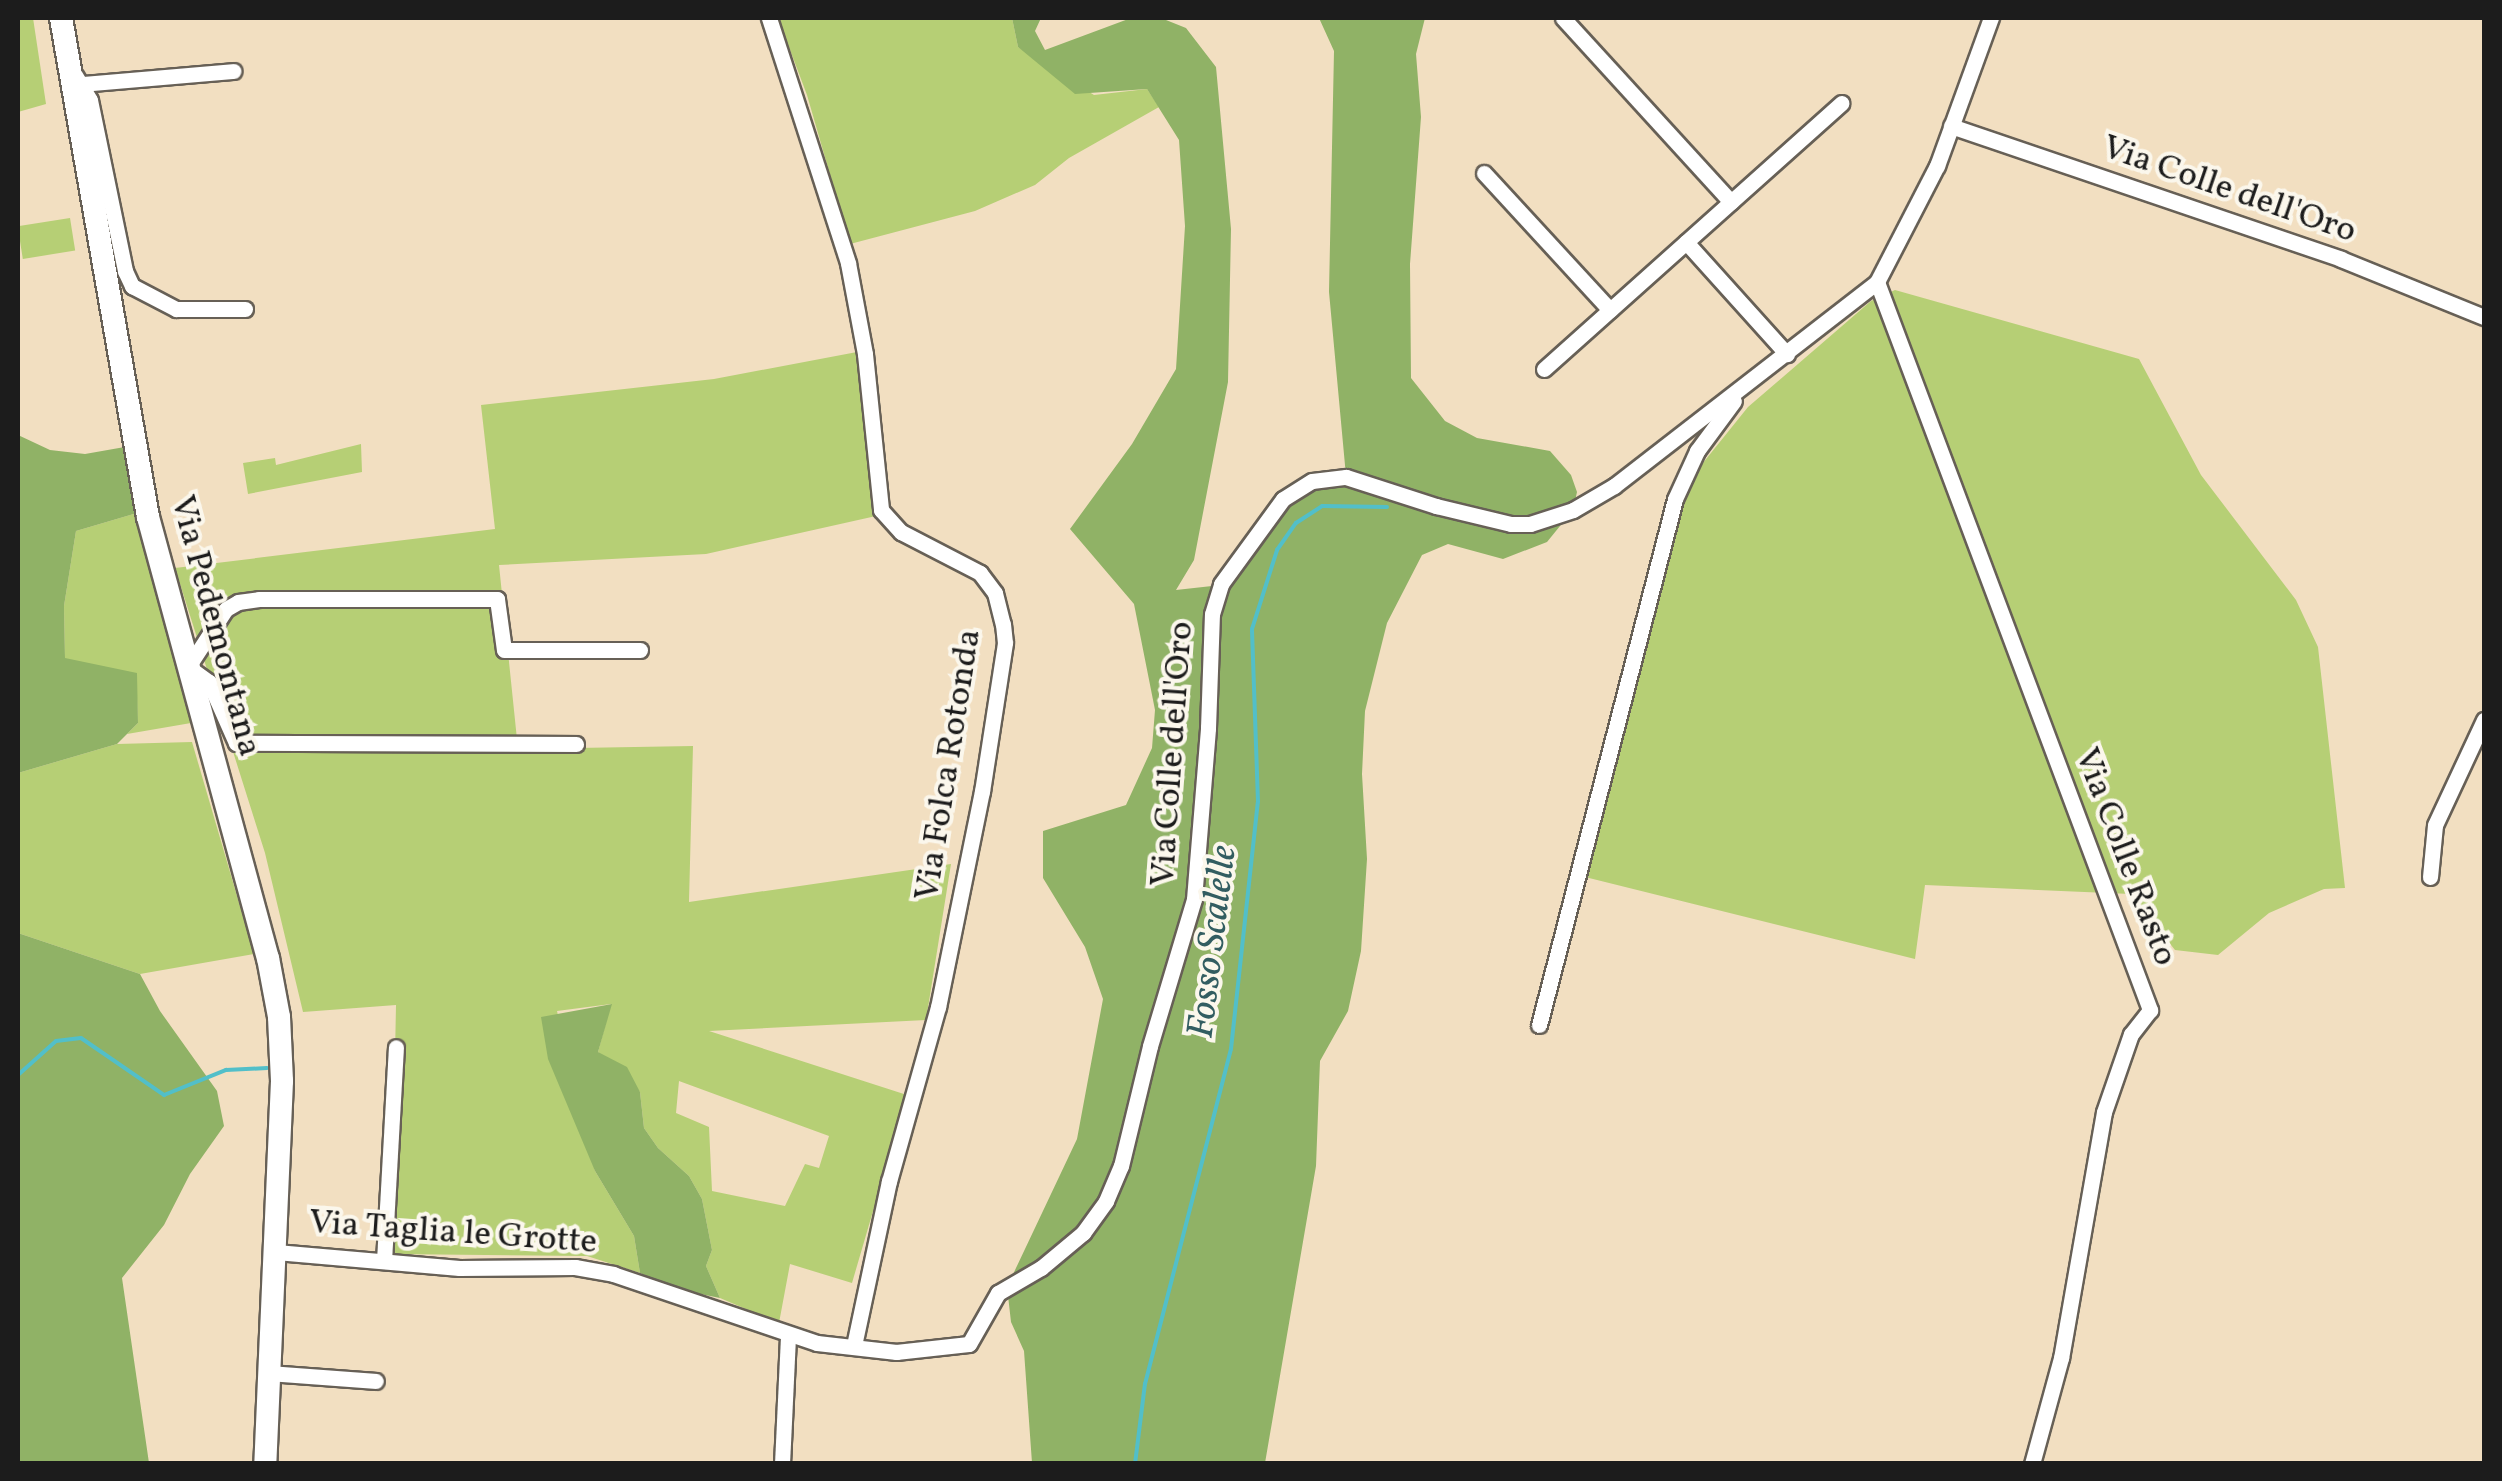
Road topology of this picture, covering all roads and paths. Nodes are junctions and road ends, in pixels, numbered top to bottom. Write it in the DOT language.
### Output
graph roads {
  1 [pos="61,18"];
  2 [pos="769,18"];
  3 [pos="1564,18"];
  4 [pos="1991,18"];
  5 [pos="233,71"];
  6 [pos="76,76"];
  7 [pos="1842,102"];
  8 [pos="1951,126"];
  9 [pos="1484,174"];
  10 [pos="1731,202"];
  11 [pos="1686,242"];
  12 [pos="1877,282"];
  13 [pos="244,309"];
  14 [pos="1610,310"];
  15 [pos="2484,317"];
  16 [pos="1787,354"];
  17 [pos="1544,369"];
  18 [pos="1762,374"];
  19 [pos="640,650"];
  20 [pos="188,667"];
  21 [pos="2484,720"];
  22 [pos="576,744"];
  23 [pos="2430,878"];
  24 [pos="1539,1025"];
  25 [pos="396,1047"];
  26 [pos="276,1252"];
  27 [pos="384,1262"];
  28 [pos="788,1335"];
  29 [pos="854,1346"];
  30 [pos="270,1373"];
  31 [pos="376,1381"];
  32 [pos="264,1464"];
  33 [pos="782,1464"];
  34 [pos="2032,1464"];
  1 -- 6 [label="street, Via Pedemontana"];
  2 -- 29 [label="street, Via Folca Rotonda"];
  3 -- 10 [label="street"];
  4 -- 8 [label="street, Via Colle dell'Oro"];
  5 -- 6 [label="street"];
  6 -- 13 [label="street"];
  6 -- 20 [label="street, Via Pedemontana"];
  7 -- 10 [label="street"];
  8 -- 12 [label="street, Via Colle dell'Oro"];
  8 -- 15 [label="street, Via Colle dell'Oro"];
  9 -- 14 [label="street"];
  10 -- 11 [label="street"];
  11 -- 14 [label="street"];
  11 -- 16 [label="street"];
  12 -- 16 [label="street, Via Colle dell'Oro"];
  12 -- 34 [label="street, Via Colle Rasto"];
  14 -- 17 [label="street"];
  16 -- 18 [label="street, Via Colle dell'Oro"];
  18 -- 24 [label="street"];
  18 -- 29 [label="street, Via Colle dell'Oro"];
  19 -- 20 [label="street"];
  20 -- 22 [label="street"];
  20 -- 26 [label="street, Via Pedemontana"];
  21 -- 23 [label="street"];
  25 -- 27 [label="street"];
  26 -- 27 [label="street, Via Taglia le Grotte"];
  26 -- 30 [label="street, Via Pedemontana"];
  27 -- 28 [label="street, Via Taglia le Grotte"];
  28 -- 29 [label="street, Via Taglia le Grotte"];
  28 -- 33 [label="street"];
  30 -- 31 [label="street"];
  30 -- 32 [label="street, Via Pedemontana"];
}
